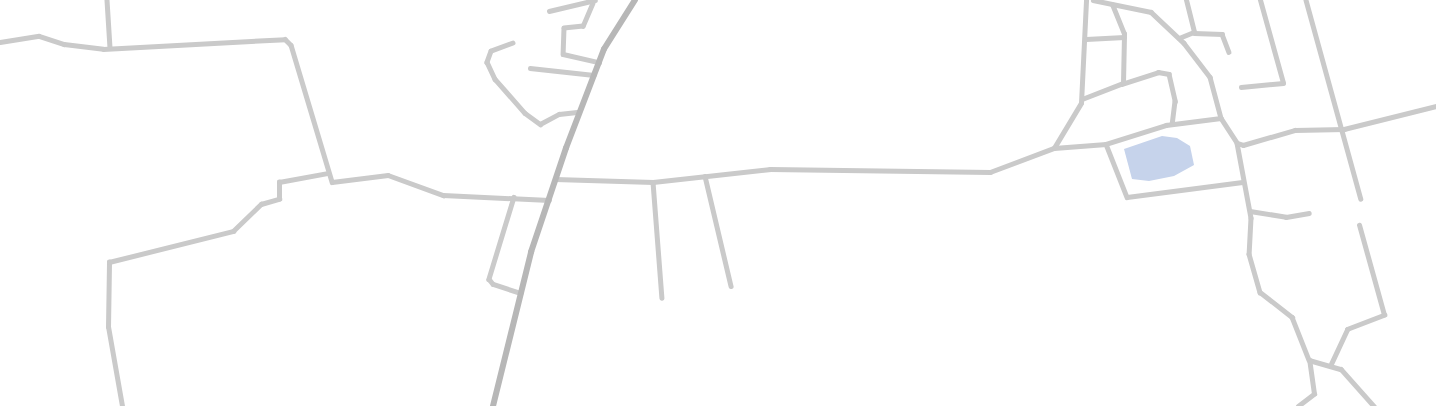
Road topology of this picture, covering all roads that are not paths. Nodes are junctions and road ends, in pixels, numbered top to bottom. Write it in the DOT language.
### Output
graph roads {
  1 [pos="106,0"];
  2 [pos="635,0"];
  3 [pos="1086,0"];
  4 [pos="1093,0"];
  5 [pos="1186,0"];
  6 [pos="1260,0"];
  7 [pos="1306,0"];
  8 [pos="594,1"];
  9 [pos="1112,5"];
  10 [pos="549,11"];
  11 [pos="1194,33"];
  12 [pos="1124,37"];
  13 [pos="1179,38"];
  14 [pos="1086,39"];
  15 [pos="0,42"];
  16 [pos="514,44"];
  17 [pos="110,48"];
  18 [pos="1229,52"];
  19 [pos="599,62"];
  20 [pos="530,68"];
  21 [pos="594,75"];
  22 [pos="1122,84"];
  23 [pos="1241,87"];
  24 [pos="1082,99"];
  25 [pos="1436,106"];
  26 [pos="579,112"];
  27 [pos="1221,118"];
  28 [pos="1172,124"];
  29 [pos="1341,129"];
  30 [pos="1237,143"];
  31 [pos="1106,144"];
  32 [pos="1054,148"];
  33 [pos="328,173"];
  34 [pos="705,176"];
  35 [pos="555,179"];
  36 [pos="653,182"];
  37 [pos="1242,182"];
  38 [pos="514,197"];
  39 [pos="1361,199"];
  40 [pos="549,200"];
  41 [pos="1250,211"];
  42 [pos="1309,213"];
  43 [pos="1359,225"];
  44 [pos="731,286"];
  45 [pos="521,293"];
  46 [pos="662,298"];
  47 [pos="1309,360"];
  48 [pos="1331,364"];
  49 [pos="122,406"];
  50 [pos="493,406"];
  51 [pos="1298,406"];
  52 [pos="1374,406"];
  1 -- 17 [label="street"];
  2 -- 19 [label="street"];
  3 -- 14 [label="street"];
  4 -- 9 [label="street"];
  5 -- 11 [label="street"];
  6 -- 23 [label="street"];
  7 -- 29 [label="street"];
  8 -- 10 [label="street"];
  8 -- 19 [label="street"];
  9 -- 12 [label="street"];
  9 -- 13 [label="street"];
  11 -- 13 [label="street"];
  11 -- 18 [label="street"];
  12 -- 14 [label="street"];
  12 -- 22 [label="street"];
  13 -- 27 [label="street"];
  14 -- 24 [label="street"];
  15 -- 17 [label="street"];
  16 -- 26 [label="street"];
  17 -- 33 [label="street"];
  19 -- 21 [label="street"];
  20 -- 21 [label="street"];
  21 -- 26 [label="street"];
  22 -- 24 [label="street"];
  22 -- 28 [label="street"];
  24 -- 32 [label="street"];
  25 -- 29 [label="street"];
  26 -- 35 [label="street"];
  27 -- 28 [label="street"];
  27 -- 30 [label="street"];
  28 -- 31 [label="street"];
  29 -- 30 [label="street"];
  29 -- 39 [label="street"];
  30 -- 37 [label="street"];
  31 -- 32 [label="street"];
  31 -- 37 [label="street"];
  32 -- 34 [label="street"];
  33 -- 38 [label="street"];
  33 -- 49 [label="street"];
  34 -- 36 [label="street"];
  34 -- 44 [label="street"];
  35 -- 36 [label="street"];
  35 -- 40 [label="street"];
  36 -- 46 [label="street"];
  37 -- 41 [label="street"];
  38 -- 40 [label="street"];
  38 -- 45 [label="street"];
  40 -- 45 [label="street"];
  41 -- 42 [label="street"];
  41 -- 47 [label="street"];
  43 -- 48 [label="street"];
  45 -- 50 [label="street"];
  47 -- 48 [label="street"];
  47 -- 51 [label="street"];
  48 -- 52 [label="street"];
}
